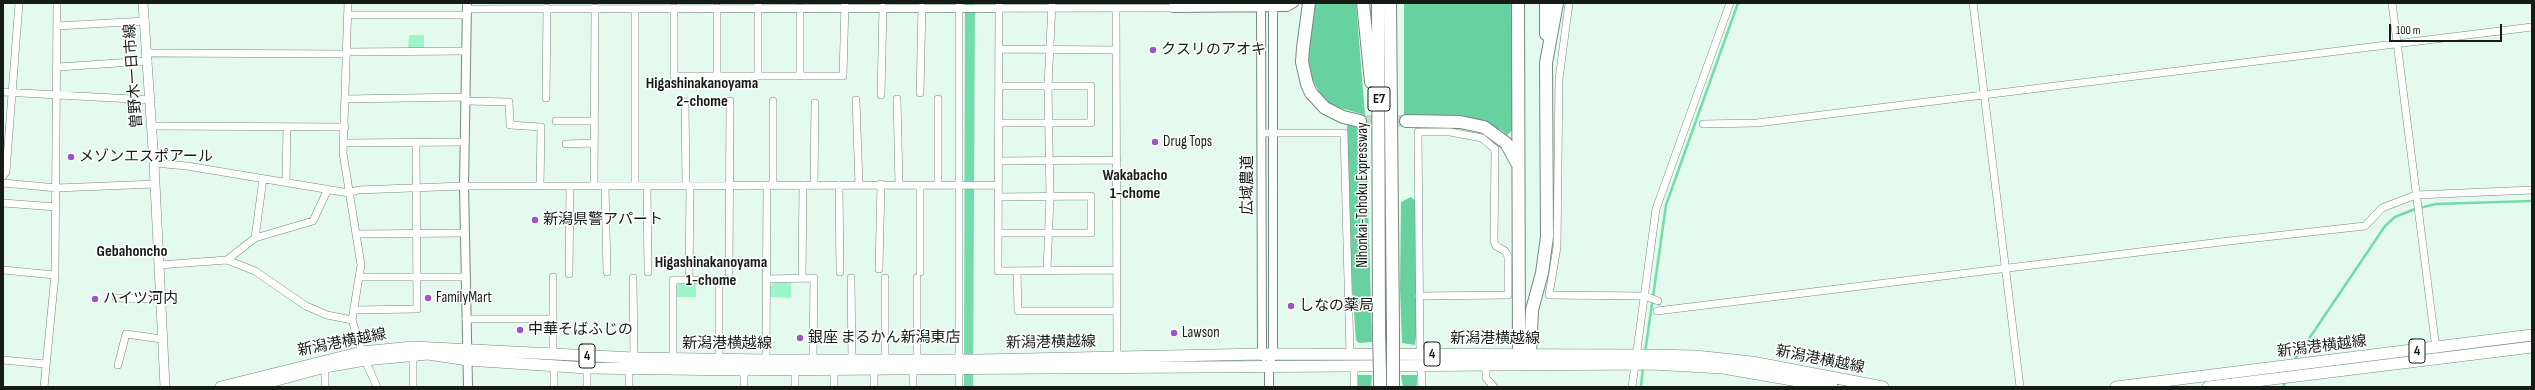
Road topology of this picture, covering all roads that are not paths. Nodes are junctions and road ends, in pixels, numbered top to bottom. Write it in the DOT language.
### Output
graph roads {
  1 [pos="19,3"];
  2 [pos="57,3"];
  3 [pos="143,3"];
  4 [pos="348,3"];
  5 [pos="1294,3"];
  6 [pos="1309,3"];
  7 [pos="1363,3"];
  8 [pos="1378,3"];
  9 [pos="1390,3"];
  10 [pos="1398,3"];
  11 [pos="1518,3"];
  12 [pos="1546,3"];
  13 [pos="1557,3"];
  14 [pos="1569,3"];
  15 [pos="1730,3"];
  16 [pos="1972,3"];
  17 [pos="2392,3"];
  18 [pos="845,5"];
  19 [pos="959,5"];
  20 [pos="999,5"];
  21 [pos="1052,5"];
  22 [pos="1173,5"];
  23 [pos="1262,5"];
  24 [pos="1273,5"];
  25 [pos="538,6"];
  26 [pos="573,6"];
  27 [pos="614,6"];
  28 [pos="653,6"];
  29 [pos="758,6"];
  30 [pos="918,6"];
  31 [pos="883,7"];
  32 [pos="547,8"];
  33 [pos="595,8"];
  34 [pos="635,8"];
  35 [pos="674,8"];
  36 [pos="718,8"];
  37 [pos="800,8"];
  38 [pos="1116,8"];
  39 [pos="467,9"];
  40 [pos="348,16"];
  41 [pos="145,21"];
  42 [pos="57,26"];
  43 [pos="2532,27"];
  44 [pos="2397,43"];
  45 [pos="999,49"];
  46 [pos="1050,50"];
  47 [pos="1116,50"];
  48 [pos="466,51"];
  49 [pos="347,53"];
  50 [pos="148,57"];
  51 [pos="1546,63"];
  52 [pos="58,67"];
  53 [pos="717,76"];
  54 [pos="758,76"];
  55 [pos="800,76"];
  56 [pos="999,86"];
  57 [pos="1048,86"];
  58 [pos="3,92"];
  59 [pos="12,93"];
  60 [pos="920,93"];
  61 [pos="881,95"];
  62 [pos="1984,96"];
  63 [pos="58,97"];
  64 [pos="546,98"];
  65 [pos="346,99"];
  66 [pos="466,99"];
  67 [pos="897,99"];
  68 [pos="938,99"];
  69 [pos="151,100"];
  70 [pos="856,100"];
  71 [pos="730,101"];
  72 [pos="773,101"];
  73 [pos="685,102"];
  74 [pos="815,102"];
  75 [pos="556,121"];
  76 [pos="593,121"];
  77 [pos="1360,121"];
  78 [pos="1406,121"];
  79 [pos="999,123"];
  80 [pos="1049,123"];
  81 [pos="1703,124"];
  82 [pos="152,126"];
  83 [pos="287,127"];
  84 [pos="345,127"];
  85 [pos="1262,133"];
  86 [pos="1273,133"];
  87 [pos="465,142"];
  88 [pos="343,143"];
  89 [pos="594,143"];
  90 [pos="416,144"];
  91 [pos="566,144"];
  92 [pos="1050,160"];
  93 [pos="1116,160"];
  94 [pos="998,161"];
  95 [pos="154,163"];
  96 [pos="1518,166"];
  97 [pos="3,176"];
  98 [pos="263,179"];
  99 [pos="3,182"];
  100 [pos="286,182"];
  101 [pos="156,184"];
  102 [pos="803,184"];
  103 [pos="814,184"];
  104 [pos="881,184"];
  105 [pos="770,185"];
  106 [pos="840,185"];
  107 [pos="858,185"];
  108 [pos="899,185"];
  109 [pos="920,185"];
  110 [pos="938,185"];
  111 [pos="959,185"];
  112 [pos="998,185"];
  113 [pos="464,186"];
  114 [pos="540,186"];
  115 [pos="570,186"];
  116 [pos="594,186"];
  117 [pos="606,186"];
  118 [pos="635,186"];
  119 [pos="688,186"];
  120 [pos="730,186"];
  121 [pos="3,187"];
  122 [pos="417,187"];
  123 [pos="647,187"];
  124 [pos="57,188"];
  125 [pos="328,189"];
  126 [pos="2532,190"];
  127 [pos="1392,192"];
  128 [pos="350,193"];
  129 [pos="1379,195"];
  130 [pos="2416,195"];
  131 [pos="998,197"];
  132 [pos="1050,197"];
  133 [pos="3,203"];
  134 [pos="56,207"];
  135 [pos="416,233"];
  136 [pos="465,233"];
  137 [pos="998,233"];
  138 [pos="357,234"];
  139 [pos="1048,234"];
  140 [pos="255,238"];
  141 [pos="227,260"];
  142 [pos="159,265"];
  143 [pos="879,269"];
  144 [pos="2005,269"];
  145 [pos="3,270"];
  146 [pos="1047,270"];
  147 [pos="1117,270"];
  148 [pos="1017,271"];
  149 [pos="607,272"];
  150 [pos="648,272"];
  151 [pos="840,272"];
  152 [pos="730,273"];
  153 [pos="569,274"];
  154 [pos="55,275"];
  155 [pos="359,277"];
  156 [pos="466,277"];
  157 [pos="553,277"];
  158 [pos="417,278"];
  159 [pos="633,278"];
  160 [pos="802,278"];
  161 [pos="852,278"];
  162 [pos="885,278"];
  163 [pos="767,279"];
  164 [pos="688,280"];
  165 [pos="1419,296"];
  166 [pos="1644,296"];
  167 [pos="116,298"];
  168 [pos="160,299"];
  169 [pos="1658,301"];
  170 [pos="354,310"];
  171 [pos="1117,310"];
  172 [pos="1657,311"];
  173 [pos="466,319"];
  174 [pos="553,319"];
  175 [pos="352,320"];
  176 [pos="2532,335"];
  177 [pos="162,339"];
  178 [pos="2532,347"];
  179 [pos="2436,348"];
  180 [pos="413,354"];
  181 [pos="1350,354"];
  182 [pos="468,355"];
  183 [pos="364,356"];
  184 [pos="1117,357"];
  185 [pos="1524,357"];
  186 [pos="634,358"];
  187 [pos="1268,358"];
  188 [pos="673,359"];
  189 [pos="719,359"];
  190 [pos="813,359"];
  191 [pos="1636,359"];
  192 [pos="3,360"];
  193 [pos="766,360"];
  194 [pos="852,360"];
  195 [pos="885,360"];
  196 [pos="1421,360"];
  197 [pos="554,361"];
  198 [pos="45,364"];
  199 [pos="915,364"];
  200 [pos="959,364"];
  201 [pos="980,364"];
  202 [pos="1486,364"];
  203 [pos="118,365"];
  204 [pos="1354,365"];
  205 [pos="325,367"];
  206 [pos="587,368"];
  207 [pos="629,369"];
  208 [pos="834,369"];
  209 [pos="874,369"];
  210 [pos="744,370"];
  211 [pos="795,370"];
  212 [pos="267,385"];
  213 [pos="44,387"];
  214 [pos="165,387"];
  215 [pos="221,387"];
  216 [pos="251,387"];
  217 [pos="325,387"];
  218 [pos="377,387"];
  219 [pos="413,387"];
  220 [pos="468,387"];
  221 [pos="554,387"];
  222 [pos="587,387"];
  223 [pos="629,387"];
  224 [pos="744,387"];
  225 [pos="795,387"];
  226 [pos="834,387"];
  227 [pos="874,387"];
  228 [pos="913,387"];
  229 [pos="959,387"];
  230 [pos="1269,387"];
  231 [pos="1354,387"];
  232 [pos="1380,387"];
  233 [pos="1393,387"];
  234 [pos="1422,387"];
  235 [pos="1494,387"];
  236 [pos="1632,387"];
  237 [pos="1832,387"];
  238 [pos="1883,387"];
  239 [pos="2020,387"];
  240 [pos="2116,387"];
  241 [pos="2208,387"];
  1 -- 59 [label="street"];
  2 -- 42 [label="street"];
  3 -- 41 [label="main road, 曽野木一日市線"];
  4 -- 40 [label="street"];
  5 -- 24 [label="street"];
  6 -- 77 [label="highway"];
  7 -- 129 [label="highway"];
  8 -- 129 [label="highway, Nihonkai-Tohoku Expressway / E7"];
  9 -- 127 [label="highway, Nihonkai-Tohoku Expressway / E7"];
  10 -- 127 [label="highway"];
  11 -- 96 [label="highway"];
  12 -- 51 [label="highway"];
  13 -- 51 [label="highway"];
  14 -- 166 [label="street"];
  15 -- 166 [label="street"];
  16 -- 62 [label="street"];
  17 -- 44 [label="street"];
  18 -- 31 [label="street"];
  18 -- 37 [label="street"];
  18 -- 55 [label="street"];
  19 -- 20 [label="street"];
  19 -- 30 [label="street"];
  19 -- 111 [label="street"];
  20 -- 21 [label="street"];
  20 -- 45 [label="street"];
  21 -- 38 [label="street"];
  21 -- 46 [label="street"];
  22 -- 23 [label="street"];
  22 -- 38 [label="street"];
  23 -- 24 [label="street"];
  23 -- 85 [label="street, 広域農道"];
  24 -- 86 [label="street, 広域農道"];
  25 -- 32 [label="street"];
  25 -- 39 [label="street"];
  26 -- 32 [label="street"];
  26 -- 33 [label="street"];
  27 -- 33 [label="street"];
  27 -- 34 [label="street"];
  28 -- 34 [label="street"];
  28 -- 35 [label="street"];
  29 -- 36 [label="street"];
  29 -- 37 [label="street"];
  29 -- 54 [label="street"];
  30 -- 31 [label="street"];
  30 -- 60 [label="street"];
  31 -- 61 [label="street"];
  32 -- 64 [label="street"];
  33 -- 76 [label="street"];
  34 -- 118 [label="street"];
  35 -- 36 [label="street"];
  35 -- 53 [label="street"];
  36 -- 53 [label="street"];
  37 -- 55 [label="street"];
  38 -- 47 [label="street"];
  39 -- 40 [label="street"];
  39 -- 48 [label="street"];
  40 -- 49 [label="street"];
  41 -- 42 [label="street"];
  41 -- 50 [label="main road, 曽野木一日市線"];
  42 -- 52 [label="street"];
  43 -- 44 [label="street"];
  44 -- 62 [label="street"];
  44 -- 130 [label="street"];
  45 -- 46 [label="street"];
  45 -- 56 [label="street"];
  46 -- 47 [label="street"];
  46 -- 57 [label="street"];
  47 -- 93 [label="street"];
  48 -- 49 [label="street"];
  48 -- 66 [label="street"];
  49 -- 50 [label="street"];
  49 -- 65 [label="street"];
  50 -- 52 [label="street"];
  50 -- 69 [label="main road, 曽野木一日市線"];
  51 -- 185 [label="highway"];
  52 -- 63 [label="street"];
  53 -- 54 [label="street"];
  54 -- 55 [label="street"];
  56 -- 57 [label="street"];
  56 -- 79 [label="street"];
  57 -- 80 [label="street"];
  57 -- 80 [label="street"];
  58 -- 59 [label="street"];
  59 -- 63 [label="street"];
  59 -- 97 [label="street"];
  62 -- 81 [label="street"];
  62 -- 144 [label="street"];
  63 -- 69 [label="street"];
  63 -- 124 [label="street"];
  65 -- 66 [label="street"];
  65 -- 84 [label="street"];
  66 -- 87 [label="street"];
  66 -- 114 [label="street"];
  67 -- 108 [label="street"];
  68 -- 110 [label="street"];
  69 -- 82 [label="main road, 曽野木一日市線"];
  70 -- 107 [label="street"];
  71 -- 120 [label="street"];
  72 -- 105 [label="street"];
  73 -- 119 [label="street"];
  74 -- 103 [label="street"];
  75 -- 76 [label="street"];
  76 -- 89 [label="street"];
  78 -- 96 [label="highway"];
  79 -- 80 [label="street"];
  79 -- 94 [label="street"];
  80 -- 92 [label="street"];
  82 -- 83 [label="street"];
  82 -- 95 [label="main road, 曽野木一日市線"];
  83 -- 84 [label="street"];
  83 -- 100 [label="street"];
  84 -- 88 [label="street"];
  85 -- 86 [label="street"];
  85 -- 187 [label="street, 広域農道"];
  86 -- 181 [label="street"];
  86 -- 187 [label="street, 広域農道"];
  87 -- 90 [label="street"];
  87 -- 113 [label="street"];
  88 -- 90 [label="street"];
  88 -- 128 [label="street"];
  89 -- 91 [label="street"];
  89 -- 116 [label="street"];
  90 -- 122 [label="street"];
  92 -- 93 [label="street"];
  92 -- 94 [label="street"];
  92 -- 132 [label="street"];
  93 -- 147 [label="street"];
  94 -- 112 [label="street"];
  95 -- 98 [label="street"];
  95 -- 101 [label="main road, 曽野木一日市線"];
  96 -- 185 [label="highway"];
  98 -- 100 [label="street"];
  98 -- 140 [label="street"];
  99 -- 121 [label="street"];
  99 -- 124 [label="street"];
  100 -- 125 [label="street"];
  101 -- 124 [label="street"];
  101 -- 142 [label="main road, 曽野木一日市線"];
  102 -- 103 [label="street"];
  102 -- 105 [label="street"];
  102 -- 160 [label="street"];
  103 -- 106 [label="street"];
  104 -- 107 [label="street"];
  104 -- 108 [label="street"];
  104 -- 143 [label="street"];
  105 -- 120 [label="street"];
  105 -- 163 [label="street"];
  106 -- 107 [label="street"];
  106 -- 151 [label="street"];
  108 -- 109 [label="street"];
  109 -- 110 [label="street"];
  109 -- 199 [label="street"];
  110 -- 111 [label="street"];
  111 -- 112 [label="street"];
  111 -- 200 [label="street"];
  112 -- 131 [label="street"];
  113 -- 114 [label="street"];
  113 -- 122 [label="street"];
  113 -- 136 [label="street"];
  114 -- 115 [label="street"];
  115 -- 116 [label="street"];
  115 -- 153 [label="street"];
  116 -- 117 [label="street"];
  117 -- 118 [label="street"];
  117 -- 149 [label="street"];
  118 -- 123 [label="street"];
  119 -- 120 [label="street"];
  119 -- 123 [label="street"];
  119 -- 164 [label="street"];
  120 -- 152 [label="street"];
  122 -- 128 [label="street"];
  122 -- 135 [label="street"];
  123 -- 150 [label="street"];
  124 -- 134 [label="street"];
  125 -- 128 [label="street"];
  125 -- 140 [label="street"];
  126 -- 130 [label="street"];
  127 -- 233 [label="highway, Nihonkai-Tohoku Expressway / E7, bridge"];
  128 -- 138 [label="street"];
  129 -- 232 [label="highway, Nihonkai-Tohoku Expressway / E7, bridge"];
  130 -- 144 [label="street"];
  130 -- 179 [label="street"];
  131 -- 132 [label="street"];
  131 -- 137 [label="street"];
  132 -- 139 [label="street"];
  132 -- 139 [label="street"];
  133 -- 134 [label="street"];
  134 -- 154 [label="street"];
  135 -- 136 [label="street"];
  135 -- 138 [label="street"];
  135 -- 158 [label="street"];
  136 -- 156 [label="street"];
  137 -- 139 [label="street"];
  137 -- 148 [label="street"];
  138 -- 155 [label="street"];
  139 -- 146 [label="street"];
  140 -- 141 [label="street"];
  141 -- 142 [label="street"];
  141 -- 175 [label="street"];
  142 -- 168 [label="main road, 曽野木一日市線"];
  144 -- 172 [label="street"];
  144 -- 239 [label="street"];
  145 -- 154 [label="street"];
  146 -- 147 [label="street"];
  146 -- 148 [label="street"];
  147 -- 171 [label="street"];
  148 -- 171 [label="street"];
  154 -- 198 [label="street"];
  155 -- 158 [label="street"];
  155 -- 170 [label="street"];
  156 -- 158 [label="street"];
  156 -- 173 [label="street"];
  157 -- 174 [label="street"];
  158 -- 170 [label="street"];
  159 -- 186 [label="street"];
  160 -- 163 [label="street"];
  160 -- 190 [label="street"];
  161 -- 194 [label="street"];
  162 -- 195 [label="street"];
  163 -- 193 [label="street"];
  164 -- 188 [label="street"];
  164 -- 189 [label="street"];
  165 -- 165 [label="street"];
  165 -- 196 [label="street"];
  166 -- 169 [label="street"];
  166 -- 191 [label="street"];
  167 -- 168 [label="street"];
  168 -- 177 [label="main road, 曽野木一日市線"];
  170 -- 175 [label="street"];
  171 -- 184 [label="street"];
  173 -- 174 [label="street"];
  173 -- 182 [label="street"];
  174 -- 197 [label="street"];
  175 -- 183 [label="street"];
  176 -- 179 [label="main road, 新潟港横越線 / 4"];
  177 -- 203 [label="street"];
  177 -- 214 [label="main road, 曽野木一日市線"];
  178 -- 241 [label="main road, 新潟港横越線 / 4"];
  179 -- 240 [label="main road, 新潟港横越線 / 4"];
  180 -- 182 [label="main road, 新潟港横越線 / 4"];
  180 -- 183 [label="main road, 新潟港横越線 / 4"];
  180 -- 219 [label="street"];
  181 -- 187 [label="main road, 新潟港横越線 / 4"];
  181 -- 196 [label="main road, 新潟港横越線 / 4"];
  182 -- 183 [label="main road, 新潟港横越線 / 4"];
  182 -- 197 [label="main road, 新潟港横越線 / 4"];
  182 -- 220 [label="street"];
  183 -- 205 [label="main road, 新潟港横越線 / 4"];
  183 -- 215 [label="main road, 新潟港横越線 / 4"];
  183 -- 218 [label="street"];
  184 -- 187 [label="main road, 新潟港横越線 / 4"];
  184 -- 201 [label="main road, 新潟港横越線 / 4"];
  185 -- 191 [label="main road, 新潟港横越線 / 4"];
  185 -- 196 [label="main road, 新潟港横越線 / 4"];
  185 -- 202 [label="main road, 新潟港横越線 / 4"];
  186 -- 188 [label="main road, 新潟港横越線 / 4"];
  186 -- 197 [label="main road, 新潟港横越線 / 4"];
  187 -- 201 [label="main road, 新潟港横越線 / 4"];
  187 -- 204 [label="main road, 新潟港横越線 / 4"];
  187 -- 230 [label="street, 広域農道"];
  188 -- 189 [label="main road, 新潟港横越線 / 4"];
  189 -- 193 [label="main road, 新潟港横越線 / 4"];
  190 -- 193 [label="main road, 新潟港横越線 / 4"];
  190 -- 194 [label="main road, 新潟港横越線 / 4"];
  191 -- 236 [label="street"];
  191 -- 237 [label="main road, 新潟港横越線 / 4"];
  191 -- 238 [label="main road, 新潟港横越線 / 4"];
  192 -- 198 [label="street"];
  194 -- 195 [label="main road, 新潟港横越線 / 4"];
  195 -- 199 [label="main road, 新潟港横越線 / 4"];
  196 -- 202 [label="main road, 新潟港横越線 / 4"];
  196 -- 204 [label="main road, 新潟港横越線 / 4"];
  196 -- 234 [label="street"];
  197 -- 206 [label="main road, 新潟港横越線 / 4"];
  197 -- 221 [label="street"];
  198 -- 213 [label="street"];
  199 -- 200 [label="main road, 新潟港横越線 / 4"];
  199 -- 209 [label="main road, 新潟港横越線 / 4"];
  199 -- 228 [label="street"];
  200 -- 201 [label="main road, 新潟港横越線 / 4"];
  200 -- 229 [label="street"];
  202 -- 235 [label="street"];
  204 -- 231 [label="street"];
  205 -- 212 [label="main road, 新潟港横越線 / 4"];
  205 -- 217 [label="street"];
  206 -- 207 [label="main road, 新潟港横越線 / 4"];
  206 -- 222 [label="street"];
  207 -- 210 [label="main road, 新潟港横越線 / 4"];
  207 -- 223 [label="street"];
  208 -- 209 [label="main road, 新潟港横越線 / 4"];
  208 -- 211 [label="main road, 新潟港横越線 / 4"];
  208 -- 226 [label="street"];
  209 -- 227 [label="street"];
  210 -- 211 [label="main road, 新潟港横越線 / 4"];
  210 -- 224 [label="street"];
  211 -- 225 [label="street"];
  212 -- 216 [label="main road, 新潟港横越線 / 4"];
}
